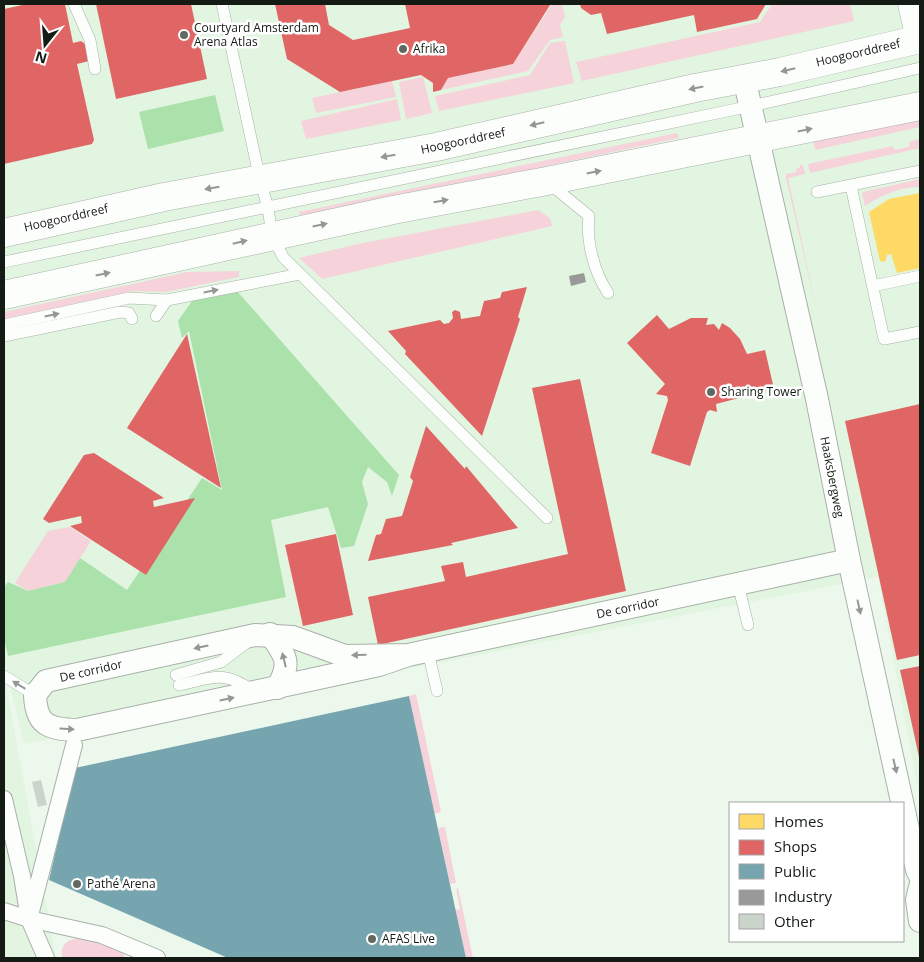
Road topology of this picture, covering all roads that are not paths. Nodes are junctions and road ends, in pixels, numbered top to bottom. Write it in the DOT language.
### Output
graph roads {
  1 [pos="74,4"];
  2 [pos="222,4"];
  3 [pos="912,4"];
  4 [pos="920,38"];
  5 [pos="920,68"];
  6 [pos="95,69"];
  7 [pos="744,78"];
  8 [pos="751,106"];
  9 [pos="920,106"];
  10 [pos="757,140"];
  11 [pos="920,171"];
  12 [pos="260,180"];
  13 [pos="546,181"];
  14 [pos="851,186"];
  15 [pos="817,192"];
  16 [pos="268,208"];
  17 [pos="4,233"];
  18 [pos="272,236"];
  19 [pos="4,262"];
  20 [pos="300,274"];
  21 [pos="920,276"];
  22 [pos="873,286"];
  23 [pos="608,293"];
  24 [pos="4,295"];
  25 [pos="167,300"];
  26 [pos="156,316"];
  27 [pos="132,319"];
  28 [pos="4,325"];
  29 [pos="920,332"];
  30 [pos="4,336"];
  31 [pos="547,518"];
  32 [pos="849,560"];
  33 [pos="738,584"];
  34 [pos="748,625"];
  35 [pos="262,635"];
  36 [pos="418,653"];
  37 [pos="4,676"];
  38 [pos="277,688"];
  39 [pos="437,691"];
  40 [pos="254,692"];
  41 [pos="35,695"];
  42 [pos="74,745"];
  43 [pos="4,799"];
  44 [pos="902,802"];
  45 [pos="904,811"];
  46 [pos="920,876"];
  47 [pos="920,887"];
  48 [pos="4,911"];
  49 [pos="29,919"];
  50 [pos="920,921"];
  51 [pos="46,958"];
  52 [pos="156,958"];
  1 -- 6 [label="lane"];
  2 -- 12 [label="lane"];
  3 -- 4 [label="street"];
  4 -- 7 [label="street, Hoogoorddreef, one-way"];
  5 -- 8 [label="lane, Hoogoorddreef"];
  7 -- 8 [label="street, Haaksbergweg"];
  7 -- 12 [label="street, Hoogoorddreef, one-way"];
  8 -- 10 [label="street, Haaksbergweg"];
  8 -- 16 [label="lane, Hoogoorddreef"];
  10 -- 9 [label="street, one-way"];
  13 -- 10 [label="street, one-way"];
  10 -- 32 [label="street, Haaksbergweg"];
  11 -- 14 [label="lane"];
  12 -- 16 [label="lane"];
  12 -- 17 [label="street, Hoogoorddreef, one-way"];
  18 -- 13 [label="street, one-way"];
  13 -- 23 [label="lane"];
  14 -- 15 [label="lane"];
  14 -- 22 [label="lane"];
  16 -- 18 [label="lane"];
  16 -- 19 [label="lane, Hoogoorddreef"];
  18 -- 20 [label="lane"];
  24 -- 18 [label="street, one-way"];
  25 -- 20 [label="lane, one-way"];
  20 -- 31 [label="lane"];
  21 -- 22 [label="lane"];
  22 -- 29 [label="lane"];
  25 -- 26 [label="lane"];
  28 -- 25 [label="lane, one-way"];
  27 -- 30 [label="lane"];
  32 -- 33 [label="street, De corridor"];
  32 -- 44 [label="street, Haaksbergweg, one-way"];
  33 -- 34 [label="lane"];
  33 -- 36 [label="street, De corridor"];
  36 -- 35 [label="street, De corridor, one-way"];
  38 -- 35 [label="street, one-way"];
  35 -- 40 [label="lane"];
  35 -- 41 [label="street, De corridor, one-way"];
  36 -- 38 [label="street, De corridor"];
  36 -- 39 [label="lane"];
  41 -- 37 [label="lane, one-way"];
  38 -- 40 [label="street, De corridor"];
  41 -- 40 [label="street, De corridor, one-way"];
  42 -- 49 [label="street"];
  43 -- 49 [label="street"];
  45 -- 46 [label="street, Haaksbergweg, one-way"];
  47 -- 50 [label="street"];
  48 -- 49 [label="street"];
  49 -- 51 [label="street"];
  49 -- 52 [label="street"];
}
